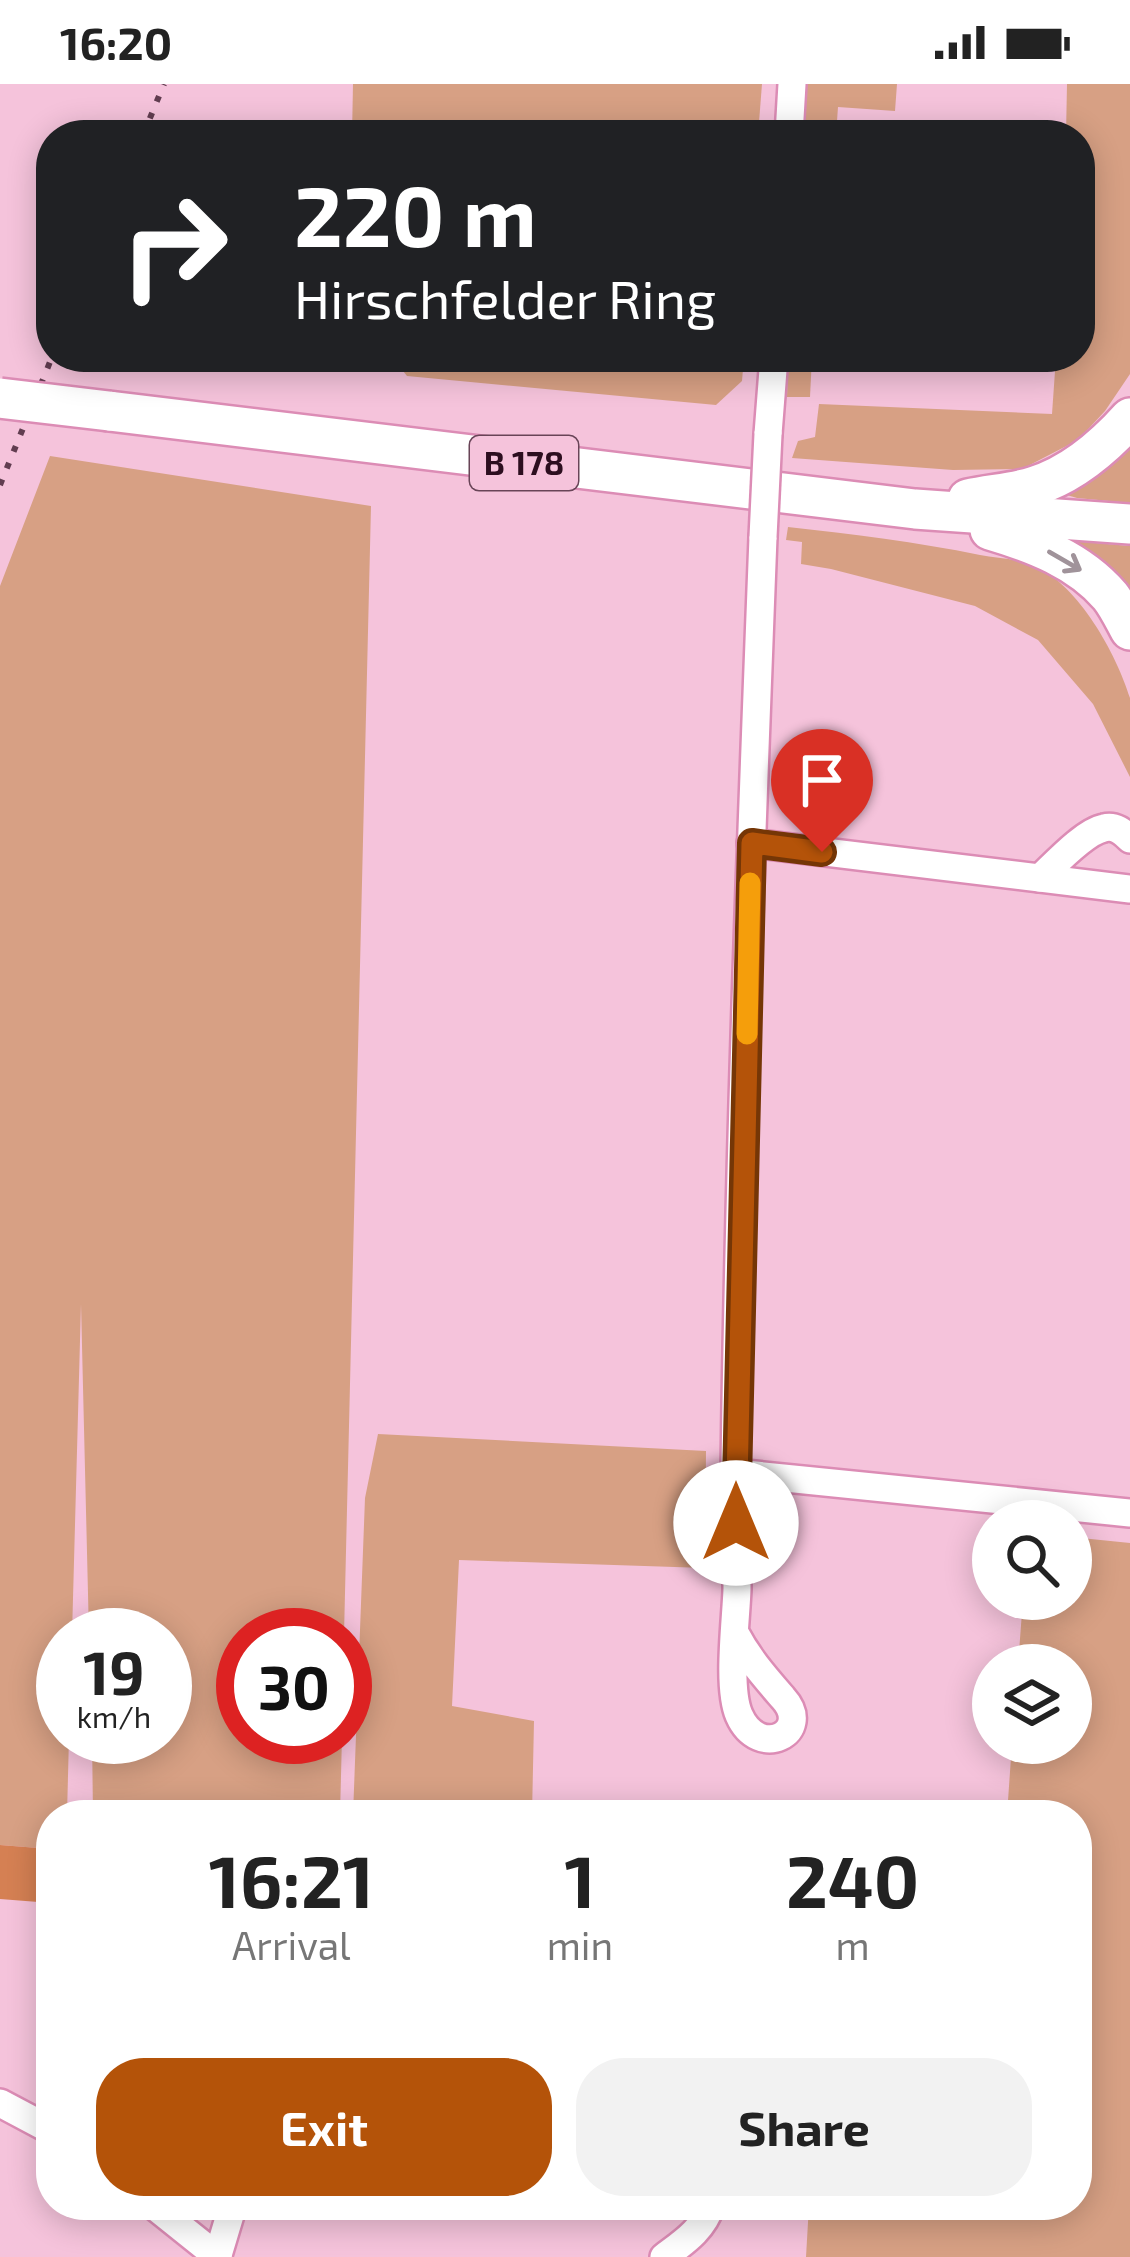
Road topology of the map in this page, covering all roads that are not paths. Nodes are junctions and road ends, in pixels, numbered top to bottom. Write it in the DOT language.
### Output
graph roads {
  1 [pos="792,84"];
  2 [pos="790,120"];
  3 [pos="773,372"];
  4 [pos="0,398"];
  5 [pos="1130,418"];
  6 [pos="915,509"];
  7 [pos="1130,524"];
  8 [pos="1130,630"];
  9 [pos="1130,839"];
  10 [pos="752,843"];
  11 [pos="1040,878"];
  12 [pos="1128,884"];
  13 [pos="735,1473"];
  14 [pos="1130,1513"];
  15 [pos="734,1633"];
  16 [pos="0,2103"];
  17 [pos="36,2122"];
  18 [pos="172,2220"];
  19 [pos="229,2220"];
  20 [pos="705,2220"];
  21 [pos="218,2256"];
  22 [pos="664,2257"];
  1 -- 2 [label="street"];
  3 -- 10 [label="street, bridge"];
  4 -- 6 [label="highway, B 178, bridge"];
  5 -- 6 [label="highway"];
  6 -- 7 [label="highway, B 178"];
  6 -- 8 [label="highway, one-way"];
  9 -- 11 [label="street"];
  10 -- 11 [label="street"];
  10 -- 13 [label="street"];
  11 -- 12 [label="street"];
  13 -- 14 [label="street"];
  13 -- 15 [label="street"];
  16 -- 17 [label="street"];
  18 -- 21 [label="street"];
  19 -- 21 [label="street"];
  20 -- 22 [label="street"];
}
